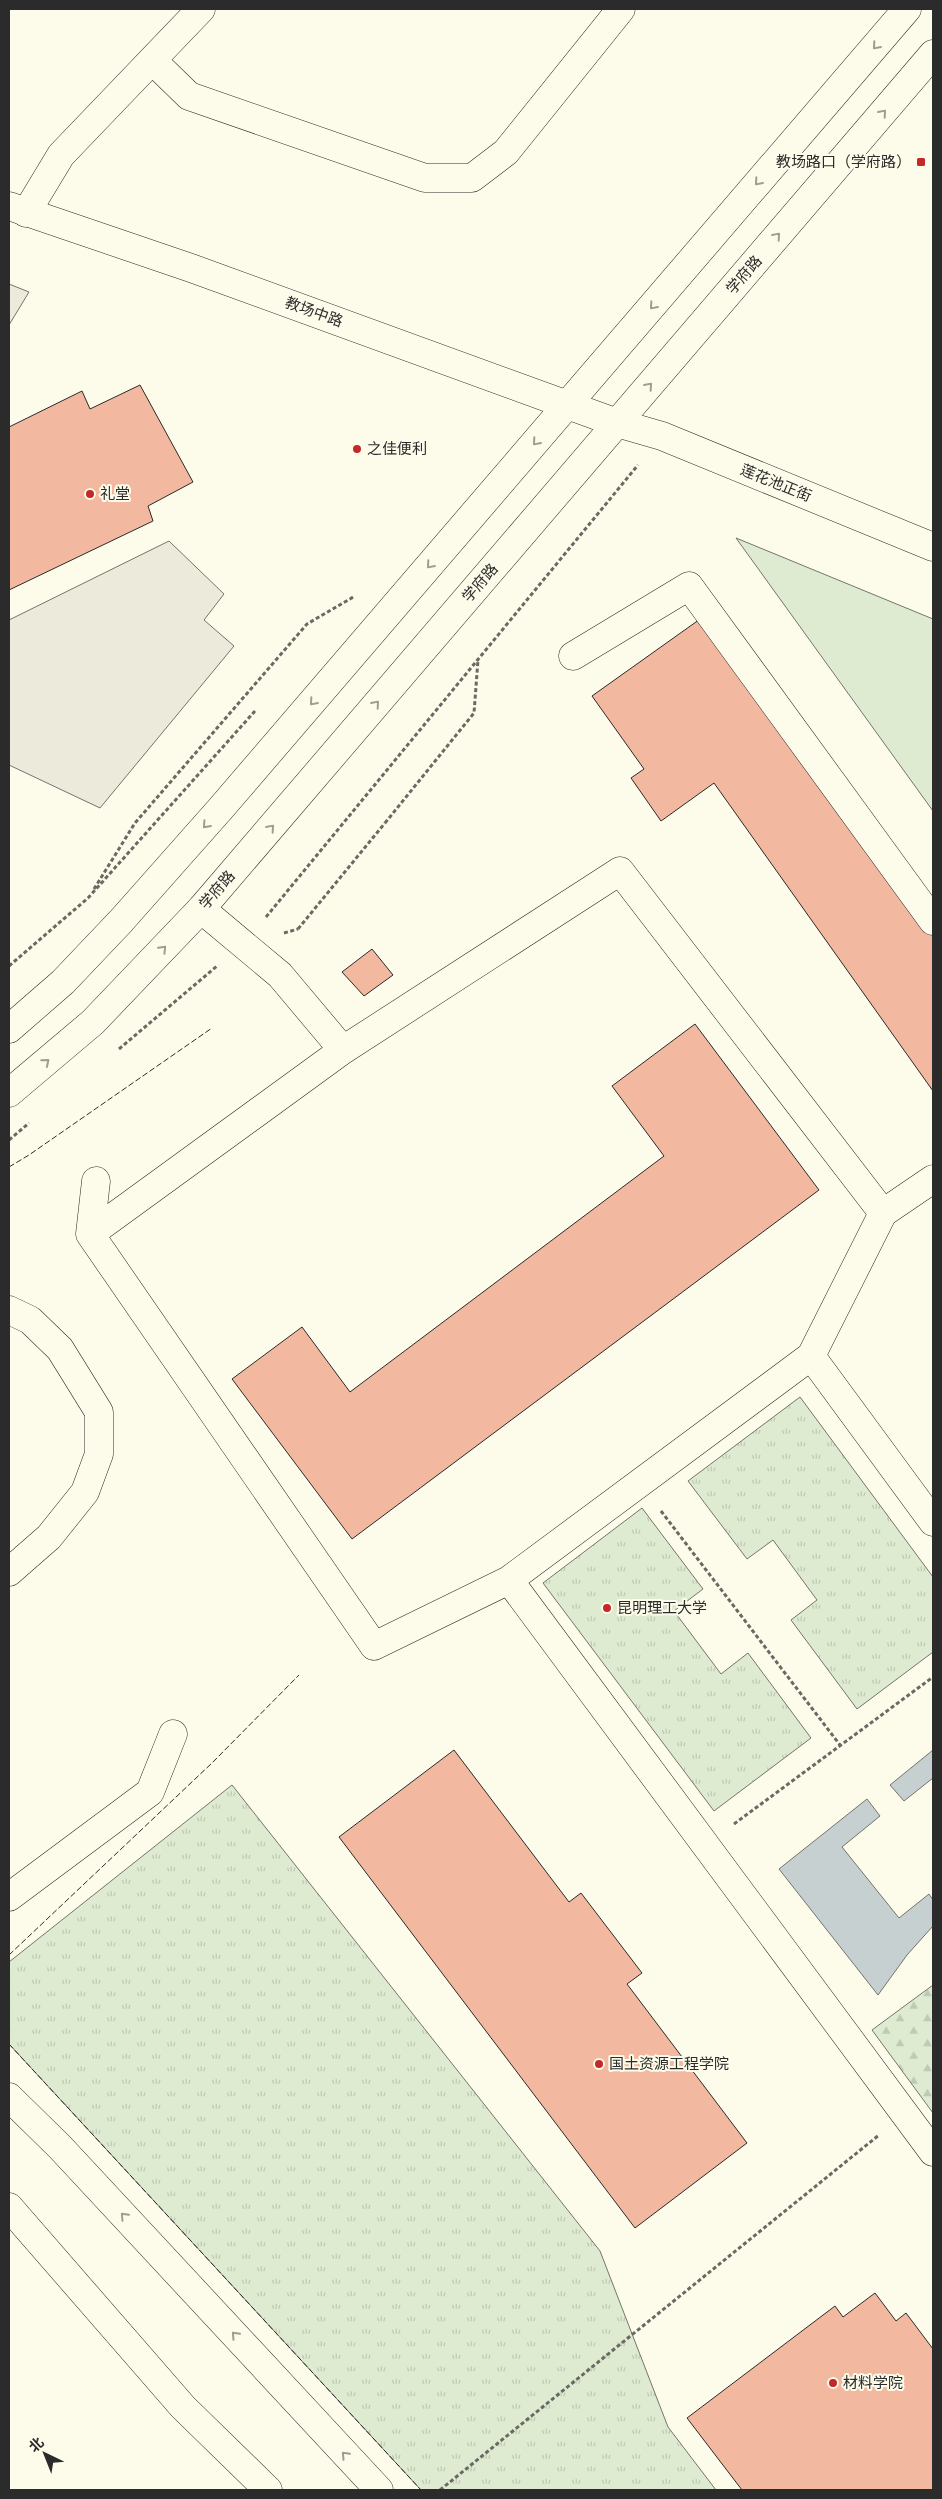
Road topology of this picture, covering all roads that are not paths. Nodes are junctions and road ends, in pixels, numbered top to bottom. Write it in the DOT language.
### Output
graph roads {
  1 [pos="201,9"];
  2 [pos="621,9"];
  3 [pos="907,9"];
  4 [pos="933,54"];
  5 [pos="152,60"];
  6 [pos="18,210"];
  7 [pos="567,405"];
  8 [pos="617,423"];
  9 [pos="933,547"];
  10 [pos="572,656"];
  11 [pos="202,909"];
  12 [pos="933,921"];
  13 [pos="9,1029"];
  14 [pos="343,1050"];
  15 [pos="9,1093"];
  16 [pos="933,1178"];
  17 [pos="96,1181"];
  18 [pos="883,1212"];
  19 [pos="90,1234"];
  20 [pos="9,1310"];
  21 [pos="811,1356"];
  22 [pos="933,1522"];
  23 [pos="9,1572"];
  24 [pos="509,1580"];
  25 [pos="173,1734"];
  26 [pos="9,1897"];
  27 [pos="9,2097"];
  28 [pos="933,2152"];
  29 [pos="9,2207"];
  30 [pos="268,2490"];
  31 [pos="378,2490"];
  1 -- 5 [label="main road"];
  2 -- 5 [label="main road"];
  3 -- 7 [label="main road, one-way"];
  8 -- 4 [label="main road, 学府路, one-way"];
  5 -- 6 [label="main road"];
  6 -- 7 [label="main road, 教场中路"];
  7 -- 8 [label="main road, 教场中路"];
  7 -- 13 [label="main road, one-way"];
  8 -- 9 [label="main road, 莲花池正街"];
  11 -- 8 [label="main road, 学府路, one-way"];
  10 -- 12 [label="main road"];
  11 -- 14 [label="main road"];
  15 -- 11 [label="main road, 学府路, one-way"];
  14 -- 18 [label="main road"];
  14 -- 19 [label="main road"];
  16 -- 18 [label="main road"];
  17 -- 19 [label="main road"];
  18 -- 21 [label="main road"];
  19 -- 24 [label="main road"];
  20 -- 23 [label="main road"];
  21 -- 22 [label="main road"];
  21 -- 24 [label="main road"];
  24 -- 28 [label="main road"];
  25 -- 26 [label="main road"];
  31 -- 27 [label="main road, one-way"];
  29 -- 30 [label="main road"];
}
